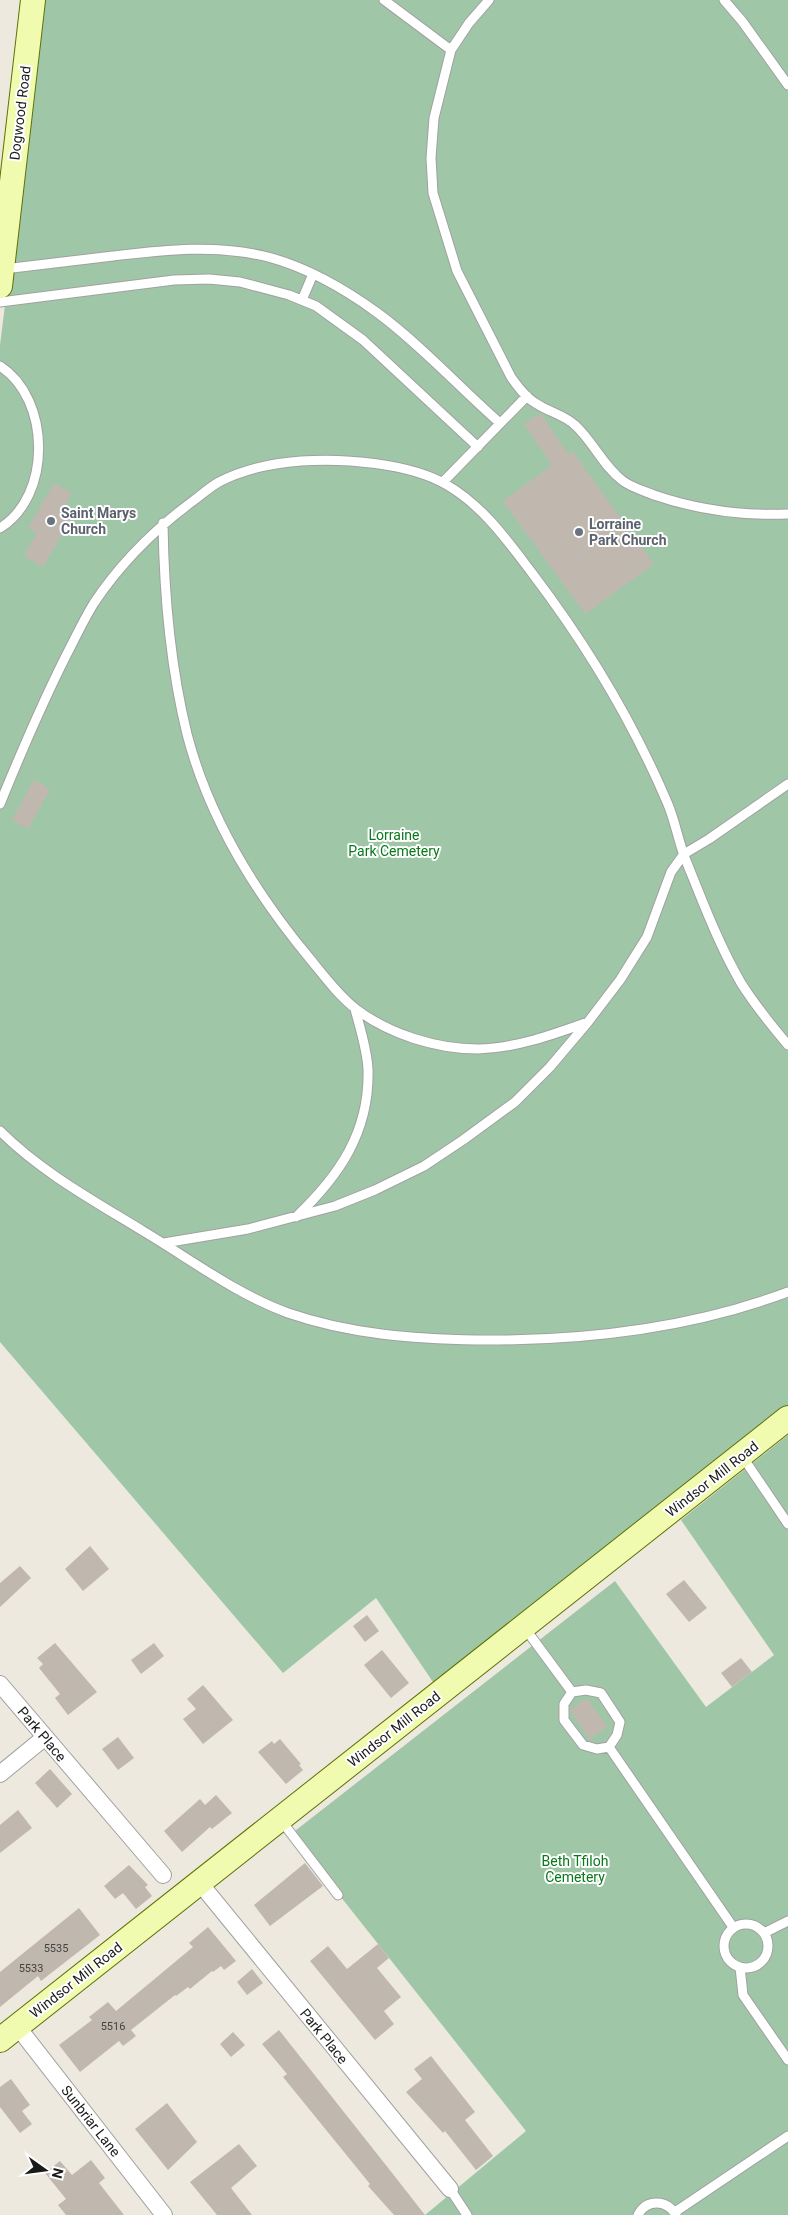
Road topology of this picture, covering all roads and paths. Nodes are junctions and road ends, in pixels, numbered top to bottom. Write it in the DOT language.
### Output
graph roads {
  1 [pos="33,0"];
  2 [pos="384,0"];
  3 [pos="489,0"];
  4 [pos="724,0"];
  5 [pos="451,50"];
  6 [pos="788,85"];
  7 [pos="313,274"];
  8 [pos="1,278"];
  9 [pos="302,300"];
  10 [pos="0,302"];
  11 [pos="0,366"];
  12 [pos="527,396"];
  13 [pos="500,423"];
  14 [pos="478,447"];
  15 [pos="443,482"];
  16 [pos="788,514"];
  17 [pos="163,523"];
  18 [pos="0,528"];
  19 [pos="788,784"];
  20 [pos="0,804"];
  21 [pos="684,854"];
  22 [pos="355,1009"];
  23 [pos="588,1022"];
  24 [pos="788,1045"];
  25 [pos="0,1131"];
  26 [pos="294,1218"];
  27 [pos="164,1243"];
  28 [pos="788,1292"];
  29 [pos="788,1418"];
  30 [pos="741,1456"];
  31 [pos="788,1524"];
  32 [pos="524,1627"];
  33 [pos="0,1684"];
  34 [pos="572,1692"];
  35 [pos="44,1738"];
  36 [pos="610,1747"];
  37 [pos="0,1774"];
  38 [pos="280,1819"];
  39 [pos="163,1875"];
  40 [pos="199,1882"];
  41 [pos="338,1895"];
  42 [pos="788,1921"];
  43 [pos="733,1927"];
  44 [pos="764,1933"];
  45 [pos="740,1967"];
  46 [pos="8,2033"];
  47 [pos="788,2060"];
  48 [pos="788,2136"];
  49 [pos="450,2189"];
  50 [pos="676,2214"];
  51 [pos="164,2215"];
  52 [pos="468,2215"];
  53 [pos="638,2215"];
  1 -- 8 [label="main road, Dogwood Road"];
  2 -- 5 [label="lane"];
  3 -- 5 [label="lane"];
  4 -- 6 [label="lane"];
  5 -- 12 [label="lane"];
  7 -- 8 [label="lane"];
  7 -- 9 [label="lane"];
  7 -- 13 [label="lane"];
  9 -- 10 [label="lane"];
  9 -- 14 [label="lane"];
  11 -- 18 [label="lane"];
  12 -- 13 [label="lane"];
  12 -- 16 [label="lane"];
  13 -- 14 [label="lane"];
  14 -- 15 [label="lane"];
  15 -- 17 [label="lane"];
  15 -- 21 [label="lane"];
  17 -- 20 [label="lane"];
  17 -- 22 [label="lane"];
  19 -- 21 [label="lane"];
  21 -- 23 [label="lane"];
  21 -- 24 [label="lane"];
  22 -- 23 [label="lane"];
  22 -- 26 [label="lane"];
  23 -- 26 [label="lane"];
  25 -- 27 [label="lane"];
  26 -- 27 [label="lane"];
  27 -- 28 [label="lane"];
  29 -- 30 [label="main road, Windsor Mill Road"];
  30 -- 31 [label="lane"];
  30 -- 32 [label="main road, Windsor Mill Road"];
  32 -- 34 [label="lane"];
  32 -- 38 [label="main road, Windsor Mill Road"];
  33 -- 35 [label="street, Park Place"];
  34 -- 36 [label="lane"];
  34 -- 36 [label="lane"];
  35 -- 37 [label="street"];
  35 -- 39 [label="street, Park Place"];
  36 -- 43 [label="lane"];
  38 -- 40 [label="main road, Windsor Mill Road"];
  38 -- 41 [label="lane"];
  40 -- 46 [label="main road, Windsor Mill Road"];
  40 -- 49 [label="street, Park Place"];
  42 -- 44 [label="lane"];
  43 -- 44 [label="lane"];
  43 -- 45 [label="lane"];
  44 -- 45 [label="lane"];
  45 -- 47 [label="lane"];
  46 -- 51 [label="street, Sunbriar Lane"];
  48 -- 50 [label="lane"];
  49 -- 52 [label="lane"];
  50 -- 53 [label="lane"];
}
